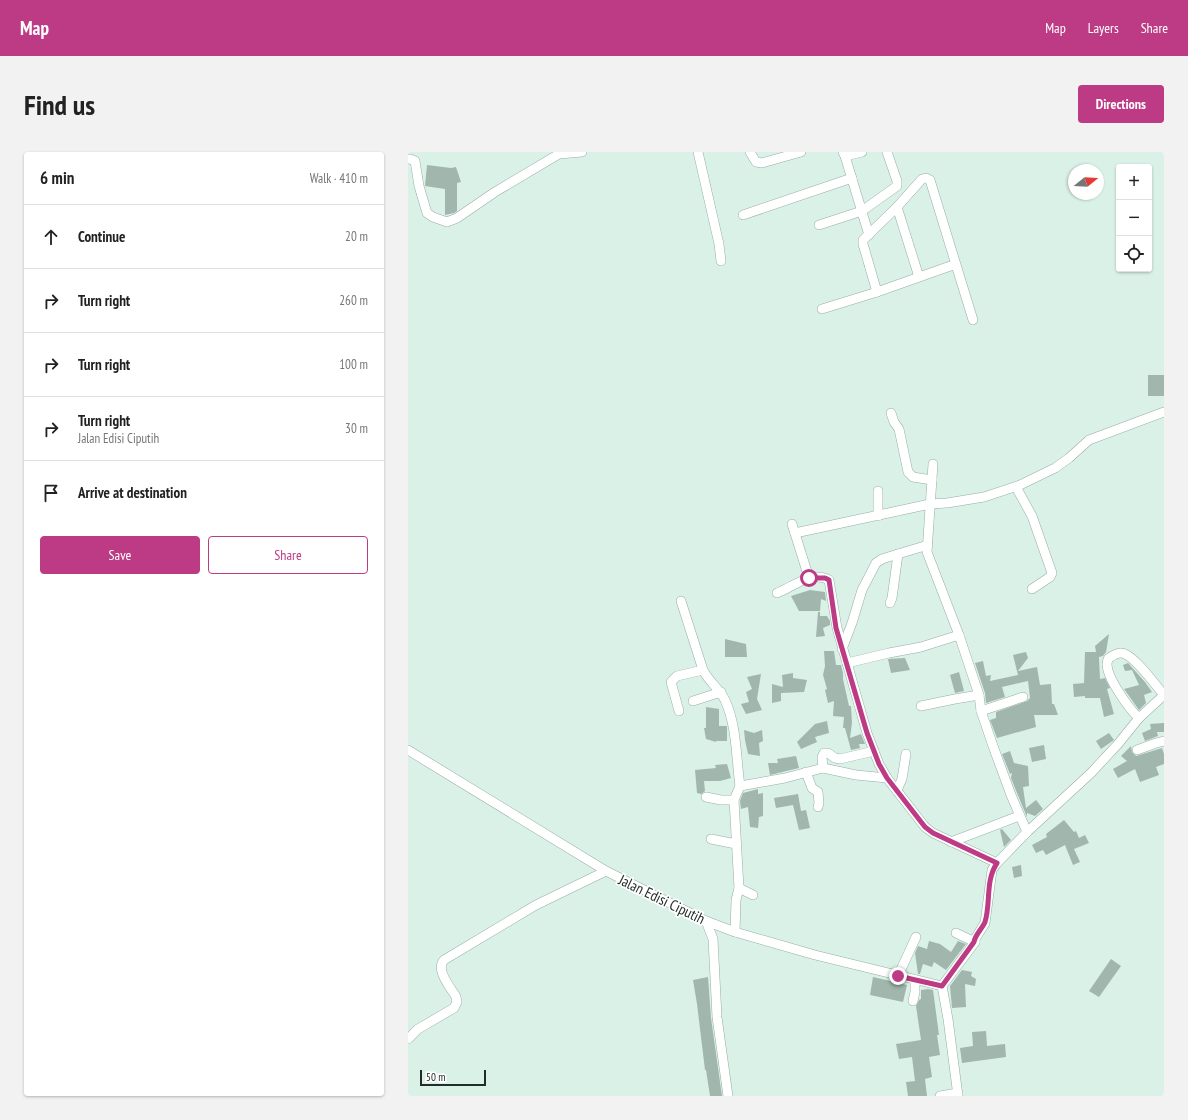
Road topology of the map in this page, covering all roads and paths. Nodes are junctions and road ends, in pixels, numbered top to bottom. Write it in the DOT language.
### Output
graph roads {
  1 [pos="582,152"];
  2 [pos="698,152"];
  3 [pos="750,152"];
  4 [pos="801,152"];
  5 [pos="862,152"];
  6 [pos="887,152"];
  7 [pos="559,153"];
  8 [pos="844,154"];
  9 [pos="408,159"];
  10 [pos="852,178"];
  11 [pos="897,207"];
  12 [pos="862,211"];
  13 [pos="743,215"];
  14 [pos="820,225"];
  15 [pos="869,235"];
  16 [pos="721,261"];
  17 [pos="956,264"];
  18 [pos="919,277"];
  19 [pos="877,292"];
  20 [pos="822,309"];
  21 [pos="973,320"];
  22 [pos="1164,412"];
  23 [pos="892,413"];
  24 [pos="933,464"];
  25 [pos="932,480"];
  26 [pos="1016,487"];
  27 [pos="878,491"];
  28 [pos="930,504"];
  29 [pos="878,516"];
  30 [pos="928,545"];
  31 [pos="898,554"];
  32 [pos="809,578"];
  33 [pos="1032,589"];
  34 [pos="777,594"];
  35 [pos="681,601"];
  36 [pos="890,603"];
  37 [pos="959,635"];
  38 [pos="842,649"];
  39 [pos="847,663"];
  40 [pos="703,670"];
  41 [pos="721,692"];
  42 [pos="979,695"];
  43 [pos="1164,695"];
  44 [pos="1024,697"];
  45 [pos="693,701"];
  46 [pos="921,706"];
  47 [pos="679,711"];
  48 [pos="981,711"];
  49 [pos="1139,718"];
  50 [pos="1164,741"];
  51 [pos="408,750"];
  52 [pos="1137,750"];
  53 [pos="874,751"];
  54 [pos="906,754"];
  55 [pos="823,768"];
  56 [pos="806,772"];
  57 [pos="887,778"];
  58 [pos="740,786"];
  59 [pos="897,790"];
  60 [pos="706,797"];
  61 [pos="734,800"];
  62 [pos="818,807"];
  63 [pos="1019,816"];
  64 [pos="1027,832"];
  65 [pos="711,839"];
  66 [pos="951,842"];
  67 [pos="736,844"];
  68 [pos="997,863"];
  69 [pos="606,871"];
  70 [pos="738,888"];
  71 [pos="753,895"];
  72 [pos="706,921"];
  73 [pos="735,932"];
  74 [pos="956,933"];
  75 [pos="916,937"];
  76 [pos="974,942"];
  77 [pos="898,976"];
  78 [pos="915,980"];
  79 [pos="942,986"];
  80 [pos="912,1001"];
  81 [pos="408,1039"];
  82 [pos="958,1095"];
  83 [pos="728,1096"];
  84 [pos="940,1096"];
  1 -- 7 [label="street"];
  2 -- 16 [label="street"];
  3 -- 4 [label="street"];
  5 -- 8 [label="street"];
  6 -- 12 [label="street"];
  7 -- 9 [label="street"];
  8 -- 10 [label="street"];
  10 -- 12 [label="street"];
  10 -- 13 [label="street"];
  11 -- 15 [label="street"];
  11 -- 17 [label="street"];
  11 -- 18 [label="street"];
  12 -- 14 [label="street"];
  12 -- 15 [label="street"];
  15 -- 19 [label="street"];
  17 -- 18 [label="street"];
  17 -- 21 [label="street"];
  18 -- 19 [label="street"];
  19 -- 20 [label="street"];
  22 -- 26 [label="street"];
  23 -- 25 [label="street"];
  24 -- 25 [label="street"];
  25 -- 28 [label="street"];
  26 -- 28 [label="street"];
  26 -- 33 [label="street"];
  27 -- 29 [label="street"];
  28 -- 29 [label="street"];
  28 -- 30 [label="street"];
  29 -- 32 [label="street"];
  30 -- 31 [label="street"];
  30 -- 37 [label="street"];
  31 -- 36 [label="street"];
  31 -- 38 [label="street"];
  32 -- 34 [label="street"];
  32 -- 38 [label="street"];
  35 -- 40 [label="street"];
  37 -- 39 [label="street"];
  37 -- 42 [label="street"];
  38 -- 39 [label="street"];
  39 -- 53 [label="street"];
  40 -- 41 [label="street"];
  40 -- 47 [label="street"];
  41 -- 45 [label="street"];
  41 -- 58 [label="street"];
  42 -- 46 [label="street"];
  42 -- 48 [label="street"];
  43 -- 49 [label="street"];
  43 -- 49 [label="street"];
  44 -- 48 [label="street"];
  48 -- 63 [label="street"];
  49 -- 64 [label="street"];
  50 -- 52 [label="street"];
  51 -- 69 [label="street, Jalan Edisi Ciputih"];
  53 -- 55 [label="street"];
  53 -- 57 [label="street"];
  54 -- 59 [label="street"];
  55 -- 56 [label="street"];
  55 -- 57 [label="street"];
  56 -- 58 [label="street"];
  56 -- 62 [label="street"];
  57 -- 59 [label="street"];
  58 -- 61 [label="street"];
  59 -- 66 [label="street"];
  60 -- 61 [label="street"];
  61 -- 67 [label="street"];
  63 -- 64 [label="street"];
  63 -- 66 [label="street"];
  64 -- 68 [label="street"];
  65 -- 67 [label="street"];
  66 -- 68 [label="street"];
  67 -- 70 [label="street"];
  68 -- 76 [label="street"];
  69 -- 72 [label="street, Jalan Edisi Ciputih"];
  69 -- 81 [label="street"];
  70 -- 71 [label="street"];
  70 -- 73 [label="street"];
  72 -- 73 [label="street, Jalan Edisi Ciputih"];
  72 -- 83 [label="street"];
  73 -- 77 [label="street, Jalan Edisi Ciputih"];
  74 -- 76 [label="street"];
  75 -- 77 [label="street"];
  76 -- 79 [label="street"];
  77 -- 78 [label="street, Jalan Edisi Ciputih"];
  78 -- 79 [label="street, Jalan Edisi Ciputih"];
  78 -- 80 [label="street"];
  79 -- 82 [label="street"];
  82 -- 84 [label="street"];
}
